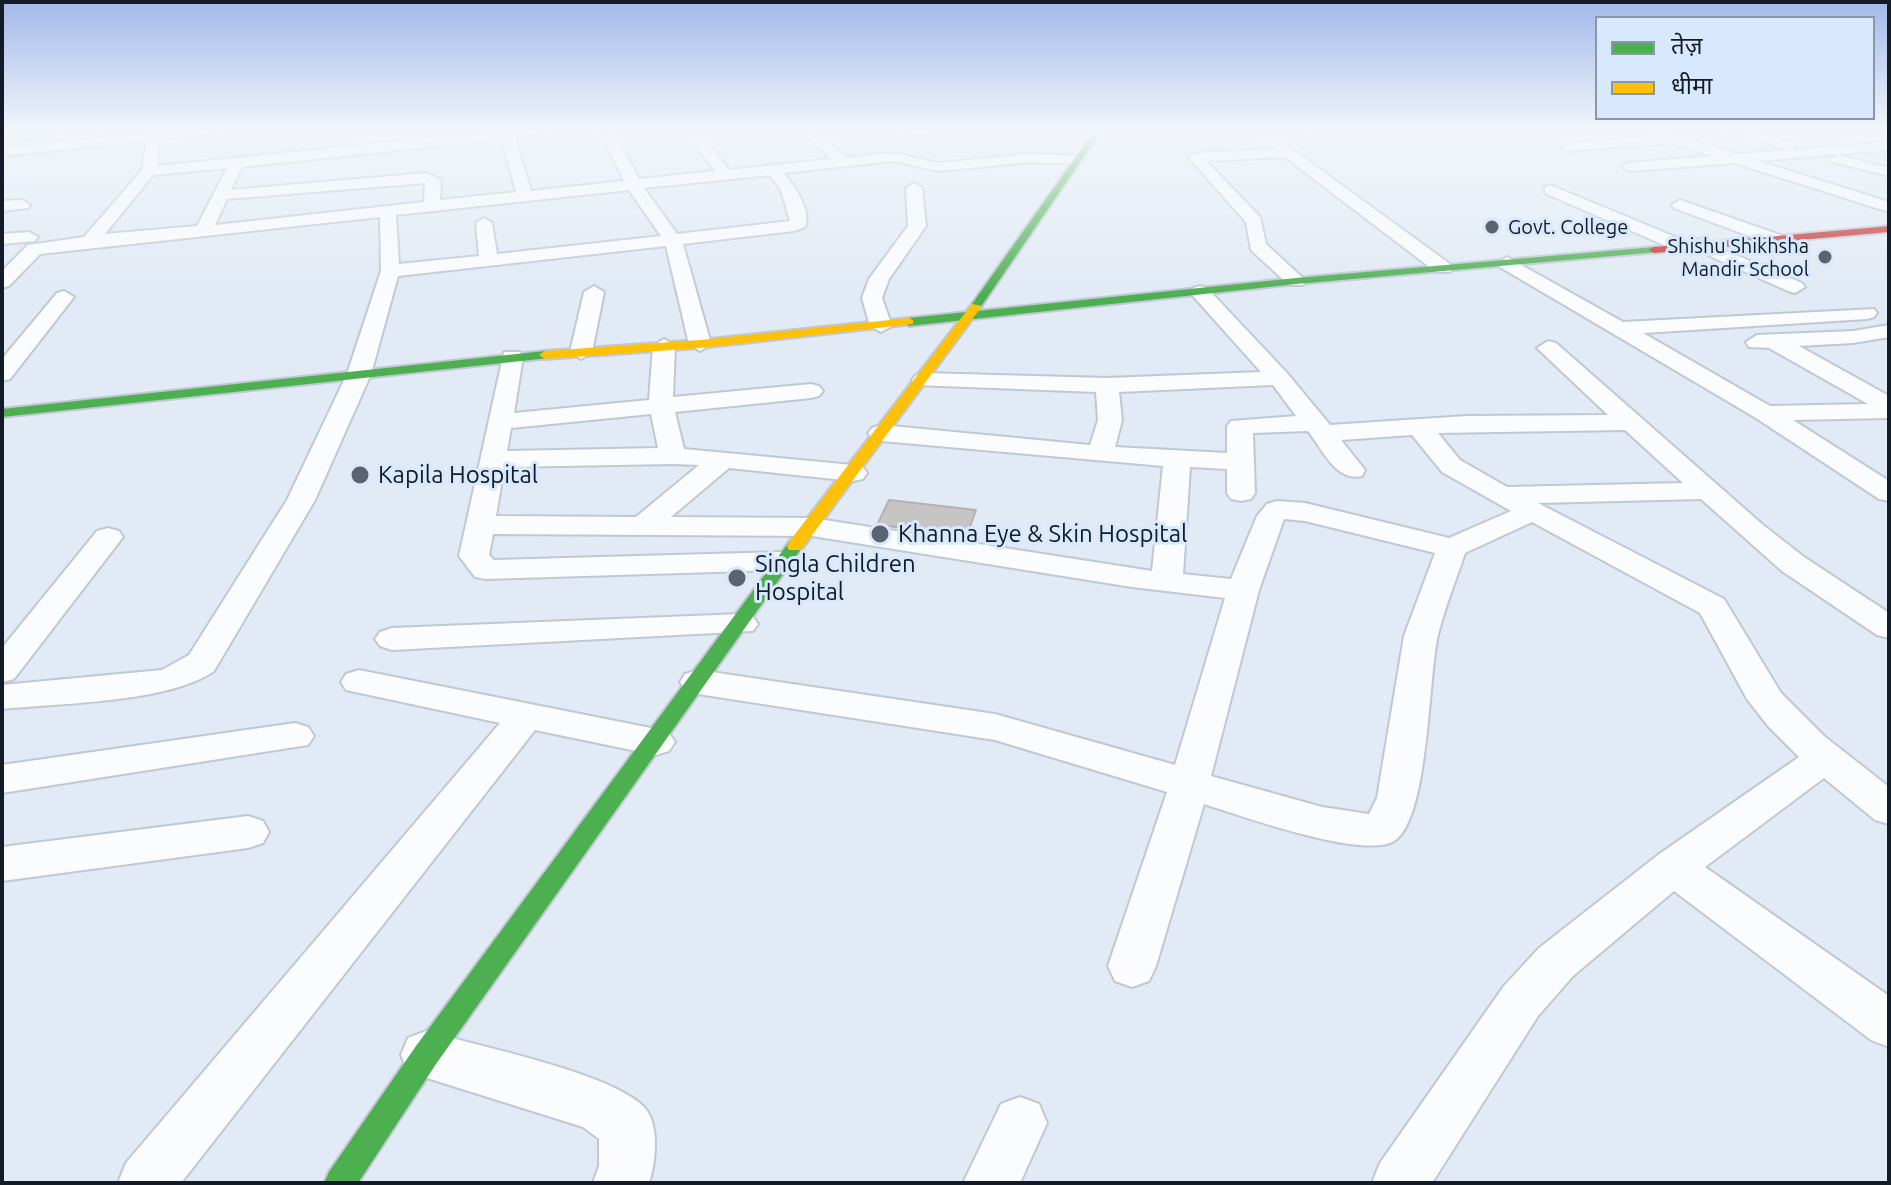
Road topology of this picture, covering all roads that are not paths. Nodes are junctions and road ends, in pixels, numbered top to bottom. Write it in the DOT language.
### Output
graph roads {
  1 [pos="137,185"];
  2 [pos="227,185"];
  3 [pos="339,185"];
  4 [pos="433,185"];
  5 [pos="522,185"];
  6 [pos="631,185"];
  7 [pos="634,185"];
  8 [pos="785,185"];
  9 [pos="1059,185"];
  10 [pos="1221,185"];
  11 [pos="1332,185"];
  12 [pos="1820,185"];
  13 [pos="1889,187"];
  14 [pos="914,188"];
  15 [pos="1550,190"];
  16 [pos="1838,191"];
  17 [pos="223,195"];
  18 [pos="525,196"];
  19 [pos="22,205"];
  20 [pos="1680,205"];
  21 [pos="2,206"];
  22 [pos="432,206"];
  23 [pos="1889,207"];
  24 [pos="388,211"];
  25 [pos="484,223"];
  26 [pos="1889,229"];
  27 [pos="203,231"];
  28 [pos="29,237"];
  29 [pos="2,239"];
  30 [pos="1774,239"];
  31 [pos="673,240"];
  32 [pos="90,241"];
  33 [pos="1689,245"];
  34 [pos="489,259"];
  35 [pos="1507,263"];
  36 [pos="12,264"];
  37 [pos="1443,268"];
  38 [pos="390,271"];
  39 [pos="1296,281"];
  40 [pos="2,282"];
  41 [pos="1795,287"];
  42 [pos="594,292"];
  43 [pos="1200,292"];
  44 [pos="64,297"];
  45 [pos="1878,312"];
  46 [pos="967,316"];
  47 [pos="1889,321"];
  48 [pos="881,326"];
  49 [pos="1621,328"];
  50 [pos="1889,331"];
  51 [pos="1853,337"];
  52 [pos="1773,341"];
  53 [pos="700,344"];
  54 [pos="664,346"];
  55 [pos="1652,346"];
  56 [pos="1548,348"];
  57 [pos="1889,350"];
  58 [pos="581,352"];
  59 [pos="512,357"];
  60 [pos="2,374"];
  61 [pos="359,374"];
  62 [pos="1279,378"];
  63 [pos="924,380"];
  64 [pos="1209,381"];
  65 [pos="1107,385"];
  66 [pos="811,391"];
  67 [pos="661,406"];
  68 [pos="1889,408"];
  69 [pos="2,413"];
  70 [pos="1765,413"];
  71 [pos="499,422"];
  72 [pos="1631,422"];
  73 [pos="1240,426"];
  74 [pos="1419,427"];
  75 [pos="1319,428"];
  76 [pos="881,433"];
  77 [pos="1100,454"];
  78 [pos="673,456"];
  79 [pos="493,459"];
  80 [pos="723,459"];
  81 [pos="1177,460"];
  82 [pos="1240,462"];
  83 [pos="1352,470"];
  84 [pos="853,473"];
  85 [pos="1886,489"];
  86 [pos="1708,491"];
  87 [pos="1241,493"];
  88 [pos="1503,496"];
  89 [pos="1534,511"];
  90 [pos="479,525"];
  91 [pos="644,525"];
  92 [pos="812,527"];
  93 [pos="108,537"];
  94 [pos="1452,548"];
  95 [pos="781,561"];
  96 [pos="1167,581"];
  97 [pos="1243,590"];
  98 [pos="741,624"];
  99 [pos="1889,628"];
  100 [pos="392,639"];
  101 [pos="2,671"];
  102 [pos="359,682"];
  103 [pos="698,682"];
  104 [pos="2,697"];
  105 [pos="527,715"];
  106 [pos="295,736"];
  107 [pos="656,742"];
  108 [pos="1826,757"];
  109 [pos="2,779"];
  110 [pos="1189,786"];
  111 [pos="1889,809"];
  112 [pos="248,832"];
  113 [pos="2,864"];
  114 [pos="1673,867"];
  115 [pos="1132,966"];
  116 [pos="1889,1024"];
  117 [pos="426,1055"];
  118 [pos="1020,1123"];
  119 [pos="146,1183"];
  120 [pos="340,1183"];
  121 [pos="621,1183"];
  122 [pos="991,1183"];
  123 [pos="1400,1183"];
  1 -- 32 [label="street"];
  2 -- 17 [label="street"];
  3 -- 17 [label="street"];
  4 -- 22 [label="street"];
  5 -- 18 [label="street"];
  6 -- 18 [label="street"];
  7 -- 31 [label="street"];
  8 -- 31 [label="street"];
  9 -- 46 [label="main road"];
  10 -- 39 [label="street"];
  11 -- 37 [label="street"];
  12 -- 16 [label="street"];
  13 -- 16 [label="street"];
  14 -- 48 [label="street"];
  15 -- 33 [label="street"];
  16 -- 23 [label="street"];
  17 -- 27 [label="street"];
  18 -- 22 [label="street"];
  19 -- 21 [label="street"];
  20 -- 30 [label="street"];
  22 -- 24 [label="street"];
  24 -- 27 [label="street"];
  24 -- 38 [label="street"];
  25 -- 34 [label="street"];
  26 -- 30 [label="main road"];
  27 -- 32 [label="street"];
  28 -- 29 [label="street"];
  30 -- 33 [label="main road"];
  31 -- 34 [label="street"];
  31 -- 53 [label="street"];
  32 -- 36 [label="street"];
  33 -- 35 [label="main road"];
  33 -- 41 [label="street"];
  34 -- 38 [label="street"];
  35 -- 37 [label="main road"];
  35 -- 49 [label="street"];
  36 -- 40 [label="street"];
  37 -- 39 [label="main road"];
  38 -- 61 [label="street"];
  39 -- 43 [label="main road"];
  42 -- 58 [label="street"];
  43 -- 46 [label="main road"];
  43 -- 62 [label="street"];
  44 -- 60 [label="street"];
  45 -- 47 [label="street"];
  45 -- 49 [label="street"];
  46 -- 48 [label="main road"];
  46 -- 63 [label="main road"];
  48 -- 53 [label="main road"];
  49 -- 55 [label="street"];
  50 -- 51 [label="street"];
  51 -- 52 [label="street"];
  51 -- 57 [label="street"];
  52 -- 55 [label="street"];
  52 -- 68 [label="street"];
  53 -- 54 [label="main road"];
  54 -- 58 [label="main road"];
  54 -- 67 [label="street"];
  55 -- 70 [label="street"];
  56 -- 72 [label="street"];
  58 -- 59 [label="main road"];
  59 -- 61 [label="main road"];
  59 -- 71 [label="street"];
  61 -- 69 [label="main road"];
  61 -- 104 [label="street"];
  62 -- 64 [label="street"];
  62 -- 75 [label="street"];
  63 -- 65 [label="street"];
  63 -- 76 [label="main road"];
  64 -- 65 [label="street"];
  64 -- 73 [label="street"];
  65 -- 77 [label="street"];
  66 -- 67 [label="street"];
  67 -- 71 [label="street"];
  67 -- 78 [label="street"];
  68 -- 70 [label="street"];
  70 -- 85 [label="street"];
  71 -- 79 [label="street"];
  72 -- 74 [label="street"];
  72 -- 86 [label="street"];
  73 -- 75 [label="street"];
  73 -- 82 [label="street"];
  74 -- 75 [label="street"];
  74 -- 88 [label="street"];
  75 -- 83 [label="street"];
  76 -- 77 [label="street"];
  76 -- 84 [label="main road"];
  77 -- 81 [label="street"];
  78 -- 79 [label="street"];
  78 -- 80 [label="street"];
  79 -- 90 [label="street"];
  80 -- 84 [label="street"];
  80 -- 91 [label="street"];
  81 -- 82 [label="street"];
  81 -- 96 [label="street"];
  82 -- 87 [label="street"];
  84 -- 92 [label="main road"];
  86 -- 88 [label="street"];
  86 -- 99 [label="street"];
  88 -- 89 [label="street"];
  89 -- 94 [label="street"];
  89 -- 108 [label="street"];
  90 -- 91 [label="street"];
  90 -- 95 [label="street"];
  91 -- 92 [label="street"];
  92 -- 95 [label="main road"];
  92 -- 96 [label="street"];
  93 -- 101 [label="street"];
  94 -- 97 [label="street"];
  94 -- 110 [label="street"];
  95 -- 98 [label="main road"];
  96 -- 97 [label="street"];
  97 -- 110 [label="street"];
  98 -- 100 [label="street"];
  98 -- 103 [label="main road"];
  102 -- 105 [label="street"];
  103 -- 107 [label="main road"];
  103 -- 110 [label="street"];
  105 -- 107 [label="street"];
  105 -- 119 [label="street"];
  106 -- 109 [label="street"];
  107 -- 117 [label="main road"];
  108 -- 111 [label="street"];
  108 -- 114 [label="street"];
  110 -- 115 [label="street"];
  112 -- 113 [label="street"];
  114 -- 116 [label="street"];
  114 -- 123 [label="street"];
  117 -- 120 [label="main road"];
  117 -- 121 [label="street"];
  118 -- 122 [label="street"];
}
